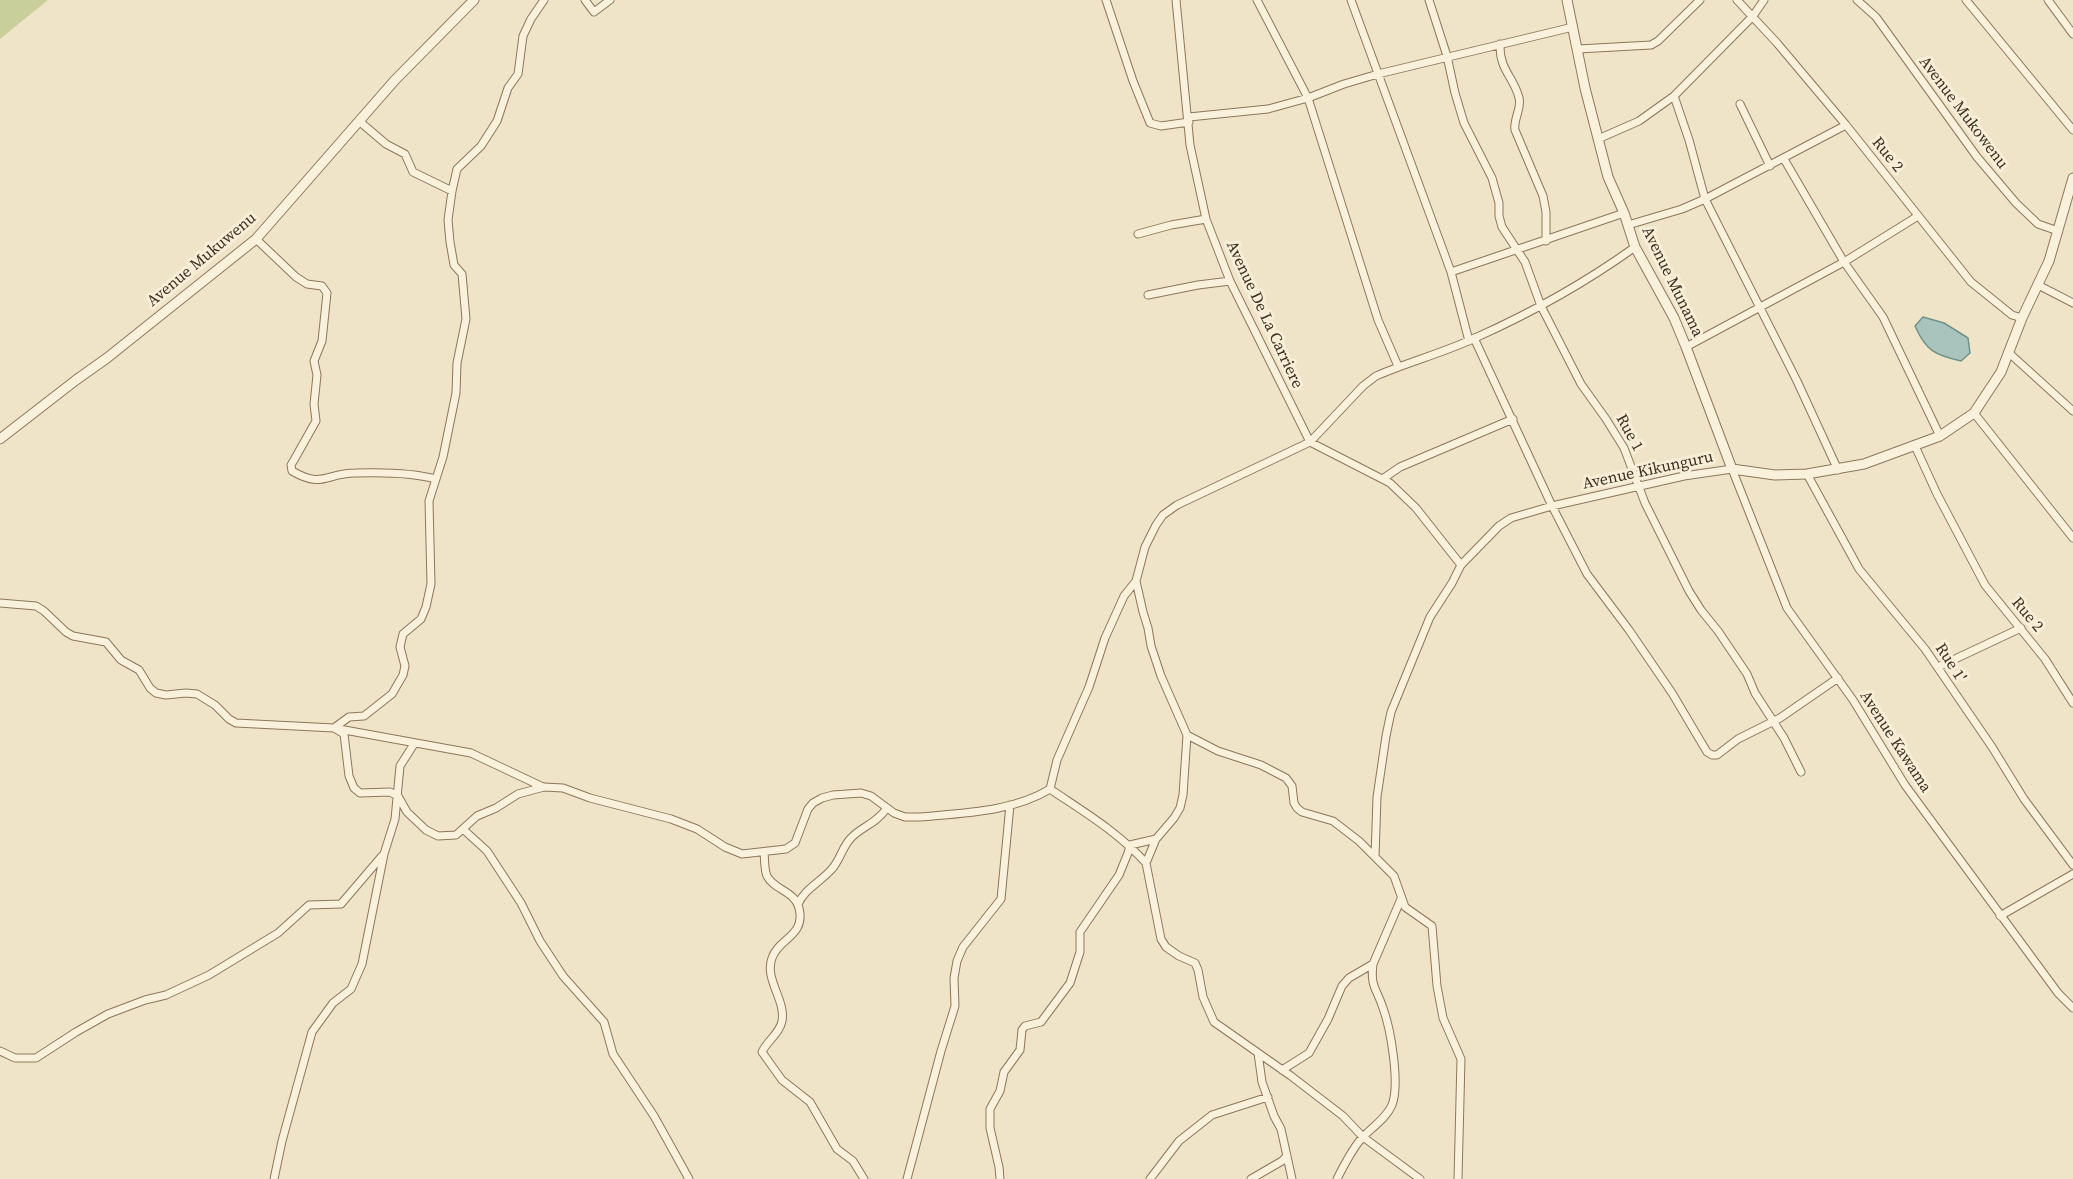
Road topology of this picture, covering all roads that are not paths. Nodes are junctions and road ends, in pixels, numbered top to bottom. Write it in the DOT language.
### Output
graph roads {
  1 [pos="474,0"];
  2 [pos="544,0"];
  3 [pos="585,0"];
  4 [pos="610,0"];
  5 [pos="1106,0"];
  6 [pos="1176,0"];
  7 [pos="1257,0"];
  8 [pos="1351,0"];
  9 [pos="1429,0"];
  10 [pos="1568,0"];
  11 [pos="1700,0"];
  12 [pos="1737,0"];
  13 [pos="1764,0"];
  14 [pos="1857,0"];
  15 [pos="1966,0"];
  16 [pos="2048,0"];
  17 [pos="1753,16"];
  18 [pos="1573,27"];
  19 [pos="2073,34"];
  20 [pos="1500,44"];
  21 [pos="1578,50"];
  22 [pos="1447,56"];
  23 [pos="1378,74"];
  24 [pos="1674,96"];
  25 [pos="1308,98"];
  26 [pos="1740,104"];
  27 [pos="1189,119"];
  28 [pos="359,121"];
  29 [pos="1846,125"];
  30 [pos="2073,130"];
  31 [pos="1598,139"];
  32 [pos="1784,159"];
  33 [pos="1770,166"];
  34 [pos="2073,178"];
  35 [pos="452,191"];
  36 [pos="1705,200"];
  37 [pos="1624,213"];
  38 [pos="1918,216"];
  39 [pos="1206,219"];
  40 [pos="1628,225"];
  41 [pos="2058,231"];
  42 [pos="1138,234"];
  43 [pos="256,239"];
  44 [pos="1546,240"];
  45 [pos="1635,247"];
  46 [pos="1517,250"];
  47 [pos="1844,262"];
  48 [pos="1451,272"];
  49 [pos="1230,281"];
  50 [pos="2038,285"];
  51 [pos="1148,295"];
  52 [pos="2073,303"];
  53 [pos="1541,306"];
  54 [pos="1760,308"];
  55 [pos="2022,318"];
  56 [pos="1472,340"];
  57 [pos="1686,347"];
  58 [pos="2008,352"];
  59 [pos="1398,366"];
  60 [pos="2073,411"];
  61 [pos="1974,413"];
  62 [pos="1513,419"];
  63 [pos="1940,436"];
  64 [pos="0,439"];
  65 [pos="1310,442"];
  66 [pos="1915,446"];
  67 [pos="1732,470"];
  68 [pos="1838,470"];
  69 [pos="1807,474"];
  70 [pos="436,478"];
  71 [pos="1384,478"];
  72 [pos="1639,486"];
  73 [pos="1552,506"];
  74 [pos="2073,538"];
  75 [pos="1461,565"];
  76 [pos="1136,582"];
  77 [pos="0,603"];
  78 [pos="2021,628"];
  79 [pos="1938,667"];
  80 [pos="1838,678"];
  81 [pos="2073,703"];
  82 [pos="1773,720"];
  83 [pos="334,728"];
  84 [pos="1187,735"];
  85 [pos="414,744"];
  86 [pos="1801,772"];
  87 [pos="544,787"];
  88 [pos="1050,789"];
  89 [pos="398,796"];
  90 [pos="1010,805"];
  91 [pos="887,808"];
  92 [pos="464,830"];
  93 [pos="1156,839"];
  94 [pos="1130,845"];
  95 [pos="764,853"];
  96 [pos="384,854"];
  97 [pos="1376,857"];
  98 [pos="1146,863"];
  99 [pos="2073,865"];
  100 [pos="2073,874"];
  101 [pos="1401,898"];
  102 [pos="798,904"];
  103 [pos="2000,916"];
  104 [pos="1373,964"];
  105 [pos="2073,1008"];
  106 [pos="0,1051"];
  107 [pos="1257,1053"];
  108 [pos="1282,1070"];
  109 [pos="1268,1097"];
  110 [pos="1363,1137"];
  111 [pos="1287,1156"];
  112 [pos="274,1179"];
  113 [pos="689,1179"];
  114 [pos="864,1179"];
  115 [pos="908,1179"];
  116 [pos="1000,1179"];
  117 [pos="1150,1179"];
  118 [pos="1251,1179"];
  119 [pos="1293,1179"];
  120 [pos="1337,1179"];
  121 [pos="1420,1179"];
  122 [pos="1458,1179"];
  1 -- 28 [label="street, Avenue Mukuwenu"];
  2 -- 35 [label="street"];
  3 -- 4 [label="street"];
  5 -- 27 [label="street"];
  6 -- 27 [label="street, Avenue De La Carriere"];
  7 -- 25 [label="street"];
  8 -- 23 [label="street"];
  9 -- 22 [label="street, Rue 1"];
  10 -- 18 [label="street, Avenue Munama"];
  11 -- 21 [label="street"];
  12 -- 17 [label="street, Rue 2"];
  13 -- 17 [label="street"];
  14 -- 41 [label="street, Avenue Mukowenu"];
  15 -- 30 [label="street"];
  16 -- 19 [label="street"];
  17 -- 24 [label="street"];
  17 -- 29 [label="street, Rue 2"];
  18 -- 20 [label="street"];
  18 -- 21 [label="street, Avenue Munama"];
  20 -- 22 [label="street"];
  20 -- 44 [label="street"];
  21 -- 31 [label="street, Avenue Munama"];
  22 -- 23 [label="street"];
  22 -- 46 [label="street, Rue 1"];
  23 -- 25 [label="street"];
  23 -- 48 [label="street"];
  24 -- 31 [label="street"];
  24 -- 36 [label="street"];
  25 -- 27 [label="street"];
  25 -- 59 [label="street"];
  26 -- 33 [label="street"];
  27 -- 39 [label="street, Avenue De La Carriere"];
  28 -- 35 [label="street"];
  28 -- 43 [label="street, Avenue Mukuwenu"];
  29 -- 32 [label="street"];
  29 -- 38 [label="street, Rue 2"];
  31 -- 37 [label="street, Avenue Munama"];
  32 -- 33 [label="street"];
  32 -- 47 [label="street"];
  33 -- 36 [label="street"];
  34 -- 41 [label="street, Avenue Kikunguru"];
  35 -- 70 [label="street"];
  36 -- 40 [label="street"];
  36 -- 54 [label="street"];
  37 -- 40 [label="street, Avenue Munama"];
  37 -- 44 [label="street"];
  38 -- 47 [label="street"];
  38 -- 55 [label="street, Rue 2"];
  39 -- 42 [label="street"];
  39 -- 49 [label="street, Avenue De La Carriere"];
  40 -- 45 [label="street, Avenue Munama"];
  41 -- 50 [label="street, Avenue Kikunguru"];
  43 -- 64 [label="street, Avenue Mukuwenu"];
  43 -- 70 [label="street"];
  44 -- 46 [label="street"];
  45 -- 53 [label="street"];
  45 -- 57 [label="street, Avenue Munama"];
  46 -- 48 [label="street"];
  46 -- 53 [label="street, Rue 1"];
  47 -- 54 [label="street"];
  47 -- 63 [label="street"];
  48 -- 56 [label="street"];
  49 -- 51 [label="street"];
  49 -- 65 [label="street, Avenue De La Carriere"];
  50 -- 52 [label="street"];
  50 -- 55 [label="street, Avenue Kikunguru"];
  53 -- 56 [label="street"];
  53 -- 72 [label="street, Rue 1"];
  54 -- 57 [label="street"];
  54 -- 68 [label="street"];
  55 -- 58 [label="street, Avenue Kikunguru"];
  56 -- 59 [label="street"];
  56 -- 62 [label="street"];
  57 -- 67 [label="street, Avenue Munama"];
  58 -- 60 [label="street"];
  58 -- 61 [label="street, Avenue Kikunguru"];
  59 -- 65 [label="street"];
  61 -- 63 [label="street, Avenue Kikunguru"];
  61 -- 74 [label="street"];
  62 -- 71 [label="street"];
  62 -- 73 [label="street"];
  63 -- 66 [label="street, Avenue Kikunguru"];
  65 -- 71 [label="street"];
  65 -- 76 [label="street"];
  66 -- 68 [label="street, Avenue Kikunguru"];
  66 -- 78 [label="street, Rue 2"];
  67 -- 69 [label="street, Avenue Kikunguru"];
  67 -- 72 [label="street, Avenue Kikunguru"];
  67 -- 80 [label="street, Avenue Kawama"];
  68 -- 69 [label="street, Avenue Kikunguru"];
  69 -- 79 [label="street, Rue 1'"];
  70 -- 83 [label="street"];
  71 -- 75 [label="street"];
  72 -- 73 [label="street, Avenue Kikunguru"];
  72 -- 82 [label="street, Rue 1"];
  73 -- 75 [label="street, Avenue Kikunguru"];
  73 -- 82 [label="street"];
  75 -- 97 [label="street, Avenue Kikunguru"];
  76 -- 84 [label="street"];
  76 -- 88 [label="street"];
  77 -- 83 [label="street"];
  78 -- 79 [label="street"];
  78 -- 81 [label="street, Rue 2"];
  79 -- 99 [label="street, Rue 1'"];
  80 -- 82 [label="street"];
  80 -- 103 [label="street, Avenue Kawama"];
  82 -- 86 [label="street, Rue 1"];
  83 -- 85 [label="street"];
  83 -- 89 [label="street"];
  84 -- 93 [label="street"];
  84 -- 97 [label="street"];
  85 -- 87 [label="street"];
  85 -- 89 [label="street"];
  87 -- 92 [label="street"];
  87 -- 95 [label="street"];
  88 -- 90 [label="street"];
  88 -- 94 [label="street"];
  89 -- 92 [label="street"];
  89 -- 96 [label="street"];
  90 -- 91 [label="street"];
  90 -- 115 [label="street"];
  91 -- 95 [label="street"];
  91 -- 102 [label="street"];
  92 -- 113 [label="street"];
  93 -- 94 [label="street"];
  93 -- 98 [label="street"];
  94 -- 98 [label="street"];
  94 -- 116 [label="street"];
  95 -- 102 [label="street"];
  96 -- 106 [label="street"];
  96 -- 112 [label="street"];
  97 -- 101 [label="street"];
  98 -- 107 [label="street"];
  100 -- 103 [label="street"];
  101 -- 104 [label="street"];
  101 -- 122 [label="street"];
  102 -- 114 [label="street"];
  103 -- 105 [label="street, Avenue Kawama"];
  104 -- 108 [label="street"];
  104 -- 110 [label="street"];
  107 -- 108 [label="street"];
  107 -- 109 [label="street"];
  108 -- 110 [label="street"];
  109 -- 111 [label="street"];
  109 -- 117 [label="street"];
  110 -- 120 [label="street"];
  110 -- 121 [label="street"];
  111 -- 118 [label="street"];
  111 -- 119 [label="street"];
}
